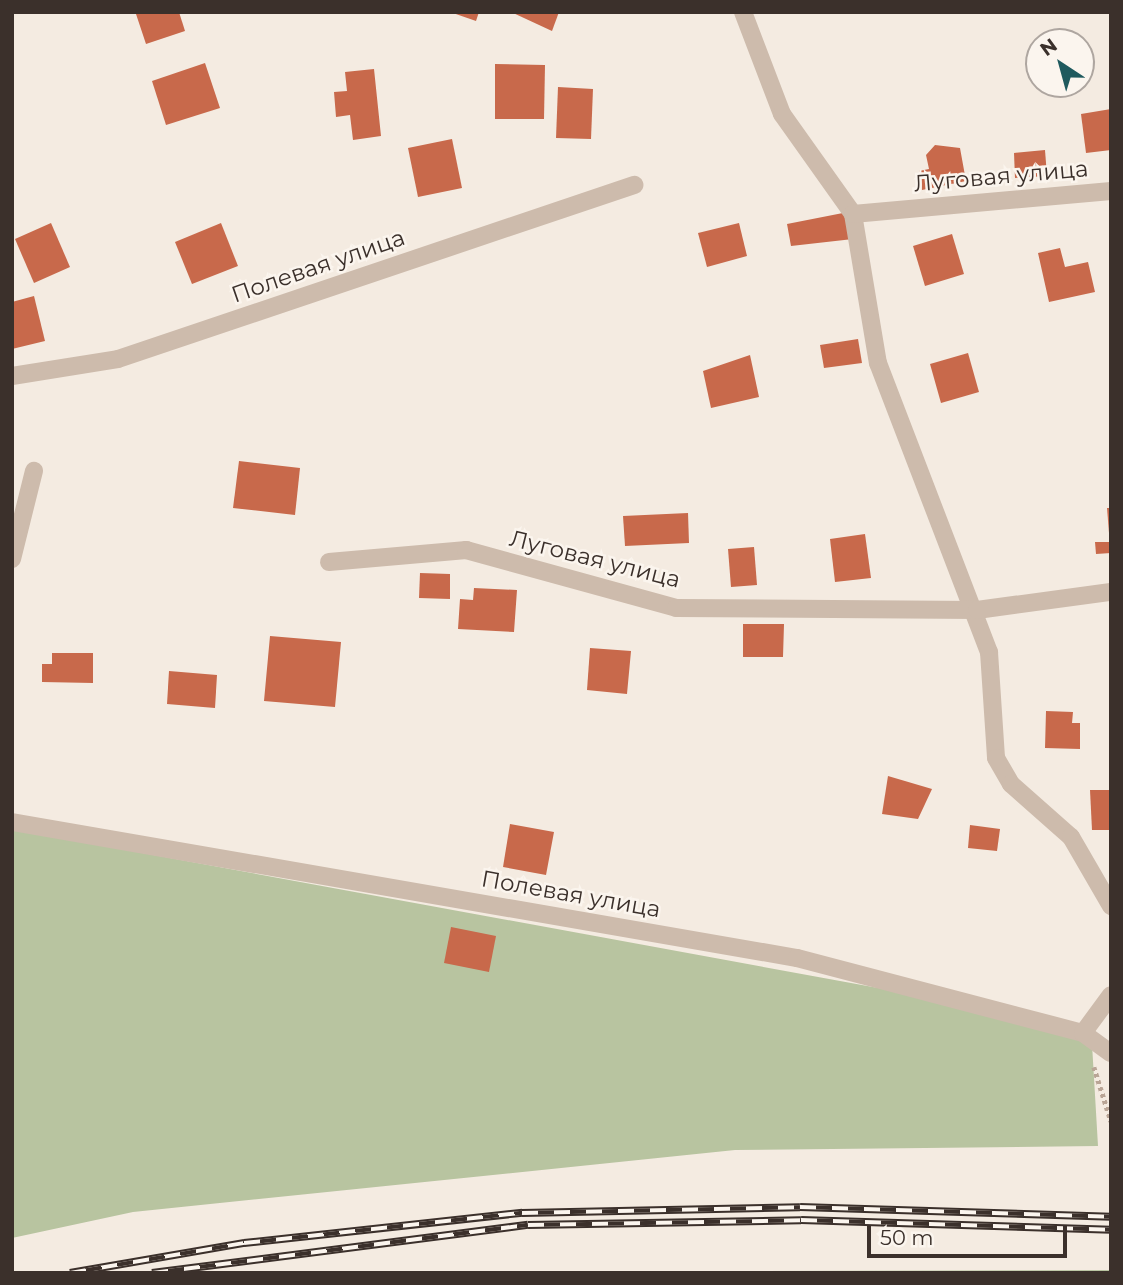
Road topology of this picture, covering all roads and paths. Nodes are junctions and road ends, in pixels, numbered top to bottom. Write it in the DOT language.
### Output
graph roads {
  1 [pos="743,12"];
  2 [pos="634,185"];
  3 [pos="1111,191"];
  4 [pos="853,214"];
  5 [pos="12,376"];
  6 [pos="34,471"];
  7 [pos="12,559"];
  8 [pos="329,562"];
  9 [pos="1111,592"];
  10 [pos="977,610"];
  11 [pos="12,822"];
  12 [pos="1111,906"];
  13 [pos="1111,995"];
  14 [pos="1083,1033"];
  15 [pos="1111,1053"];
  16 [pos="1111,1121"];
  17 [pos="648,1273"];
  18 [pos="835,1273"];
  1 -- 4 [label="street"];
  2 -- 5 [label="street, Полевая улица"];
  3 -- 4 [label="street, Луговая улица"];
  4 -- 10 [label="street"];
  6 -- 7 [label="street"];
  8 -- 10 [label="street, Луговая улица"];
  9 -- 10 [label="street, Луговая улица"];
  10 -- 12 [label="street"];
  11 -- 14 [label="street, Полевая улица"];
  13 -- 14 [label="street"];
  14 -- 15 [label="street, Полевая улица"];
  14 -- 16 [label="path"];
  17 -- 18 [label="path"];
}
